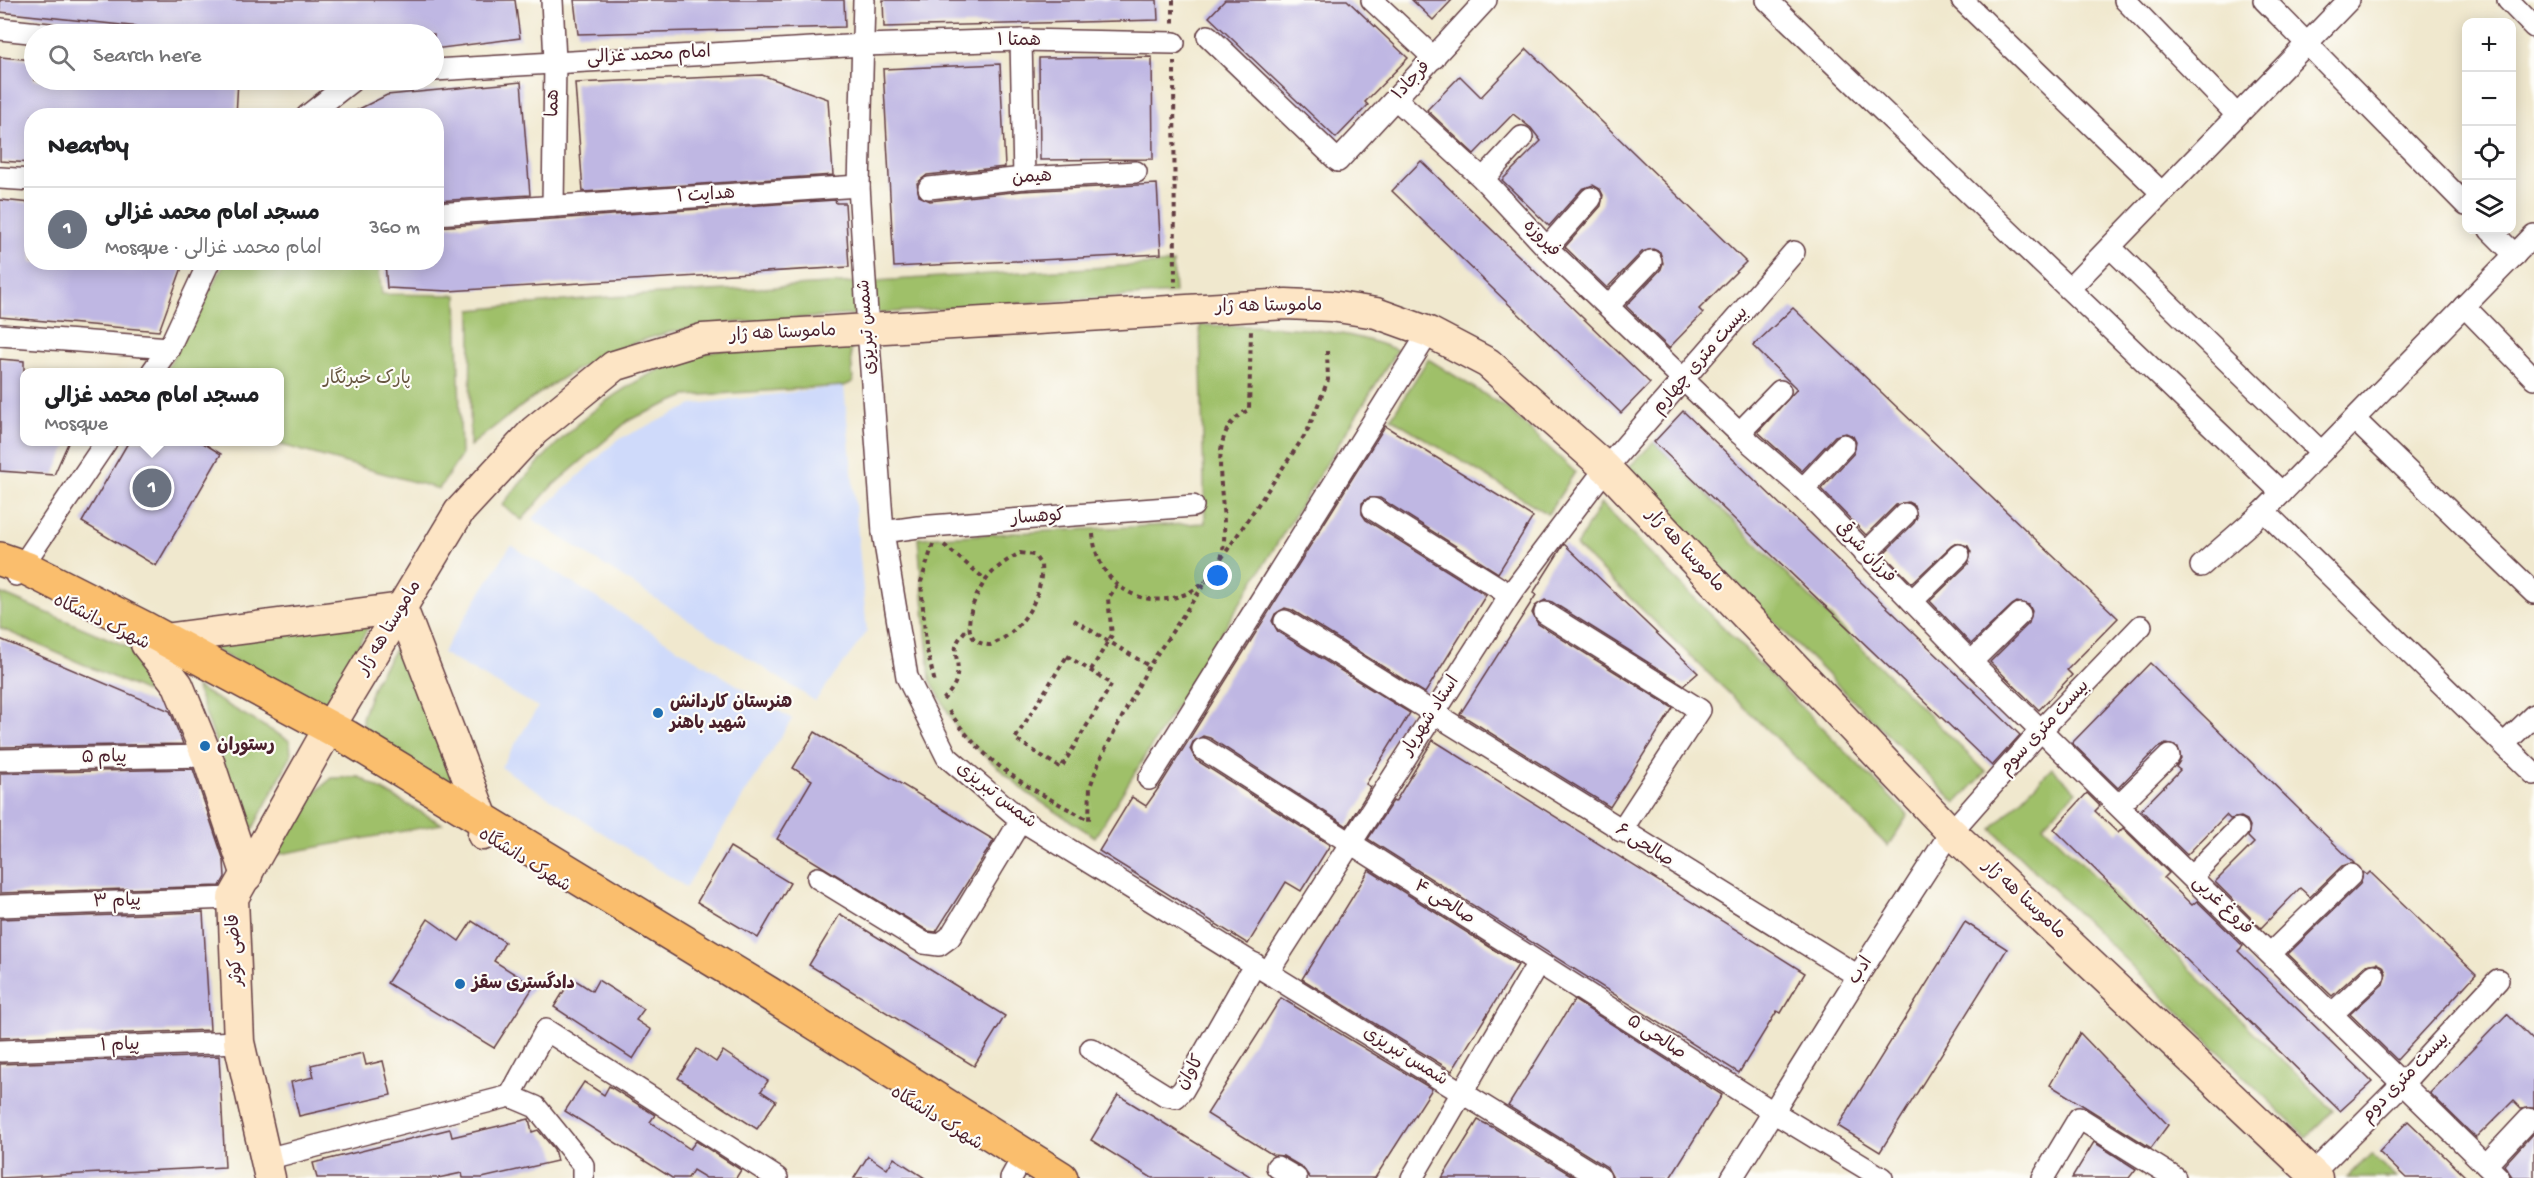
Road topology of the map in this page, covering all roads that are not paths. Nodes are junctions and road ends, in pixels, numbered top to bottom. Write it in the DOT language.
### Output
graph roads {
  1 [pos="552,0"];
  2 [pos="864,0"];
  3 [pos="1372,0"];
  4 [pos="1486,0"];
  5 [pos="1767,0"];
  6 [pos="1962,0"];
  7 [pos="2125,0"];
  8 [pos="2264,0"];
  9 [pos="2349,0"];
  10 [pos="2508,0"];
  11 [pos="2534,27"];
  12 [pos="0,29"];
  13 [pos="24,31"];
  14 [pos="1208,36"];
  15 [pos="1021,40"];
  16 [pos="1174,43"];
  17 [pos="2307,43"];
  18 [pos="864,45"];
  19 [pos="1434,58"];
  20 [pos="555,62"];
  21 [pos="444,69"];
  22 [pos="340,90"];
  23 [pos="1396,99"];
  24 [pos="317,108"];
  25 [pos="2237,115"];
  26 [pos="1522,136"];
  27 [pos="1136,172"];
  28 [pos="0,178"];
  29 [pos="1024,178"];
  30 [pos="1483,179"];
  31 [pos="24,180"];
  32 [pos="859,186"];
  33 [pos="929,188"];
  34 [pos="2162,193"];
  35 [pos="1592,198"];
  36 [pos="2462,201"];
  37 [pos="553,206"];
  38 [pos="444,213"];
  39 [pos="2501,234"];
  40 [pos="2528,244"];
  41 [pos="2110,247"];
  42 [pos="1547,248"];
  43 [pos="1794,252"];
  44 [pos="1651,261"];
  45 [pos="205,270"];
  46 [pos="2069,289"];
  47 [pos="1608,306"];
  48 [pos="2464,306"];
  49 [pos="868,329"];
  50 [pos="1430,332"];
  51 [pos="0,335"];
  52 [pos="169,348"];
  53 [pos="155,368"];
  54 [pos="2534,378"];
  55 [pos="1686,379"];
  56 [pos="1780,391"];
  57 [pos="2354,419"];
  58 [pos="1739,433"];
  59 [pos="102,446"];
  60 [pos="1844,446"];
  61 [pos="2321,452"];
  62 [pos="1606,468"];
  63 [pos="1803,489"];
  64 [pos="2282,493"];
  65 [pos="1193,506"];
  66 [pos="1372,509"];
  67 [pos="2264,511"];
  68 [pos="1905,514"];
  69 [pos="883,532"];
  70 [pos="1865,554"];
  71 [pos="1959,555"];
  72 [pos="2201,566"];
  73 [pos="8,571"];
  74 [pos="2534,593"];
  75 [pos="1510,595"];
  76 [pos="1912,602"];
  77 [pos="402,608"];
  78 [pos="1545,613"];
  79 [pos="2020,614"];
  80 [pos="1285,621"];
  81 [pos="2141,626"];
  82 [pos="155,642"];
  83 [pos="1971,662"];
  84 [pos="1433,712"];
  85 [pos="2534,715"];
  86 [pos="2041,730"];
  87 [pos="325,735"];
  88 [pos="2504,744"];
  89 [pos="1203,749"];
  90 [pos="207,756"];
  91 [pos="2169,756"];
  92 [pos="0,760"];
  93 [pos="2534,774"];
  94 [pos="1149,778"];
  95 [pos="2119,805"];
  96 [pos="1021,820"];
  97 [pos="484,828"];
  98 [pos="2238,829"];
  99 [pos="1620,831"];
  100 [pos="1951,832"];
  101 [pos="1350,843"];
  102 [pos="2351,875"];
  103 [pos="2192,876"];
  104 [pos="818,878"];
  105 [pos="240,887"];
  106 [pos="0,906"];
  107 [pos="2271,953"];
  108 [pos="1539,963"];
  109 [pos="1261,968"];
  110 [pos="2374,975"];
  111 [pos="1858,976"];
  112 [pos="2498,980"];
  113 [pos="2333,1013"];
  114 [pos="239,1042"];
  115 [pos="1091,1049"];
  116 [pos="0,1051"];
  117 [pos="2403,1083"];
  118 [pos="1461,1092"];
  119 [pos="510,1096"];
  120 [pos="1773,1112"];
  121 [pos="2529,1119"];
  122 [pos="1277,1167"];
  123 [pos="268,1169"];
  124 [pos="2493,1171"];
  125 [pos="1019,1175"];
  126 [pos="770,1176"];
  127 [pos="2312,1176"];
  128 [pos="583,1178"];
  129 [pos="1061,1178"];
  130 [pos="1296,1178"];
  131 [pos="1412,1178"];
  132 [pos="1600,1178"];
  133 [pos="1732,1178"];
  134 [pos="1882,1178"];
  135 [pos="2043,1178"];
  136 [pos="2175,1178"];
  1 -- 20 [label="street, هما"];
  2 -- 18 [label="street, شمس تبریزی"];
  3 -- 19 [label="street"];
  4 -- 19 [label="street, فرجاد۱"];
  5 -- 46 [label="street"];
  6 -- 34 [label="street"];
  7 -- 25 [label="street"];
  8 -- 17 [label="street"];
  9 -- 17 [label="street"];
  10 -- 11 [label="street"];
  12 -- 13 [label="street"];
  14 -- 23 [label="street, فرجاد۱"];
  15 -- 16 [label="street, همتا ۱"];
  15 -- 18 [label="street, همتا ۱"];
  15 -- 29 [label="street"];
  17 -- 25 [label="street"];
  17 -- 36 [label="street"];
  18 -- 20 [label="street, امام محمد غزالی"];
  18 -- 32 [label="street, شمس تبریزی"];
  19 -- 23 [label="street, فرجاد۱"];
  20 -- 21 [label="street, امام محمد غزالی"];
  20 -- 37 [label="street, هما"];
  22 -- 24 [label="street"];
  23 -- 30 [label="street, فیروزه"];
  25 -- 34 [label="street"];
  26 -- 30 [label="street"];
  27 -- 29 [label="street, هیمن"];
  28 -- 31 [label="street"];
  29 -- 33 [label="street, هیمن"];
  30 -- 42 [label="street, فیروزه"];
  32 -- 37 [label="street, هدایت ۱"];
  32 -- 49 [label="street, شمس تبریزی"];
  34 -- 41 [label="street"];
  35 -- 42 [label="street"];
  37 -- 38 [label="street, هدایت ۱"];
  39 -- 40 [label="street"];
  40 -- 48 [label="street"];
  41 -- 46 [label="street"];
  41 -- 61 [label="street"];
  42 -- 47 [label="street, فیروزه"];
  43 -- 55 [label="street, بیست متری چهارم"];
  44 -- 47 [label="street"];
  45 -- 52 [label="street"];
  46 -- 64 [label="street"];
  47 -- 55 [label="street, فیروزه"];
  48 -- 54 [label="street"];
  48 -- 57 [label="street"];
  49 -- 50 [label="main road, ماموستا هه ژار"];
  49 -- 69 [label="street, شمس تبریزی"];
  49 -- 77 [label="main road, ماموستا هه ژار"];
  50 -- 62 [label="main road, ماموستا هه ژار"];
  50 -- 94 [label="street"];
  51 -- 52 [label="street"];
  52 -- 53 [label="street"];
  55 -- 58 [label="street, فرزان شرقی"];
  55 -- 62 [label="street, بیست متری چهارم"];
  56 -- 58 [label="street"];
  57 -- 61 [label="street"];
  57 -- 74 [label="street"];
  58 -- 63 [label="street, فرزان شرقی"];
  59 -- 73 [label="street"];
  60 -- 63 [label="street"];
  61 -- 64 [label="street"];
  62 -- 75 [label="street, استاد شهریار"];
  62 -- 100 [label="main road, ماموستا هه ژار"];
  63 -- 70 [label="street, فرزان شرقی"];
  64 -- 67 [label="street"];
  65 -- 69 [label="street, کوهسار"];
  66 -- 75 [label="street"];
  67 -- 72 [label="street"];
  67 -- 88 [label="street"];
  68 -- 70 [label="street"];
  69 -- 96 [label="street, شمس تبریزی"];
  70 -- 76 [label="street, فرزان شرقی"];
  71 -- 76 [label="street"];
  73 -- 82 [label="main road, شهرک دانشگاه"];
  75 -- 84 [label="street, استاد شهریار"];
  76 -- 83 [label="street, فرزان شرقی"];
  77 -- 82 [label="main road"];
  77 -- 87 [label="main road, ماموستا هه ژار"];
  77 -- 97 [label="main road"];
  78 -- 99 [label="street"];
  79 -- 83 [label="street"];
  80 -- 84 [label="street, صالحی ۶"];
  81 -- 86 [label="street, بیست متری سوم"];
  82 -- 87 [label="main road, شهرک دانشگاه"];
  82 -- 90 [label="main road, قاضی کوثر"];
  83 -- 86 [label="street, فرزان شرقی"];
  84 -- 99 [label="street, صالحی ۶"];
  84 -- 101 [label="street, استاد شهریار"];
  85 -- 88 [label="street"];
  86 -- 95 [label="street, فروغ غربی"];
  86 -- 100 [label="street, بیست متری سوم"];
  87 -- 97 [label="main road, شهرک دانشگاه"];
  87 -- 105 [label="main road"];
  88 -- 93 [label="street"];
  89 -- 101 [label="street, صالحی ۴"];
  90 -- 92 [label="street, پیام ۵"];
  90 -- 105 [label="main road, قاضی کوثر"];
  91 -- 95 [label="street"];
  95 -- 103 [label="street, فروغ غربی"];
  96 -- 104 [label="street"];
  96 -- 109 [label="street, شمس تبریزی"];
  97 -- 125 [label="main road, شهرک دانشگاه"];
  97 -- 129 [label="main road"];
  98 -- 103 [label="street"];
  99 -- 111 [label="street, صالحی ۶"];
  100 -- 111 [label="street, ادب"];
  100 -- 127 [label="main road, ماموستا هه ژار"];
  101 -- 108 [label="street, صالحی ۴"];
  101 -- 109 [label="street, استاد شهریار"];
  102 -- 107 [label="street"];
  103 -- 107 [label="street, فروغ غربی"];
  105 -- 106 [label="street, پیام ۳"];
  105 -- 114 [label="main road, قاضی کوثر"];
  107 -- 113 [label="street, فروغ غربی"];
  108 -- 118 [label="street"];
  108 -- 120 [label="street, صالحی ۵"];
  109 -- 115 [label="street, کاوان"];
  109 -- 118 [label="street, شمس تبریزی"];
  110 -- 113 [label="street"];
  111 -- 120 [label="street, ادب"];
  112 -- 117 [label="street, بیست متری دوم"];
  113 -- 117 [label="street, فروغ غربی"];
  114 -- 116 [label="street, پیام ۱"];
  114 -- 123 [label="main road, قاضی کوثر"];
  117 -- 124 [label="street, فروغ غربی"];
  117 -- 127 [label="street, بیست متری دوم"];
  118 -- 131 [label="street"];
  118 -- 132 [label="street, شمس تبریزی"];
  119 -- 123 [label="street"];
  119 -- 126 [label="street"];
  119 -- 128 [label="street"];
  120 -- 133 [label="street, ادب"];
  120 -- 134 [label="street, صالحی ۵"];
  121 -- 124 [label="street"];
  122 -- 130 [label="street"];
  135 -- 136 [label="street"];
}
